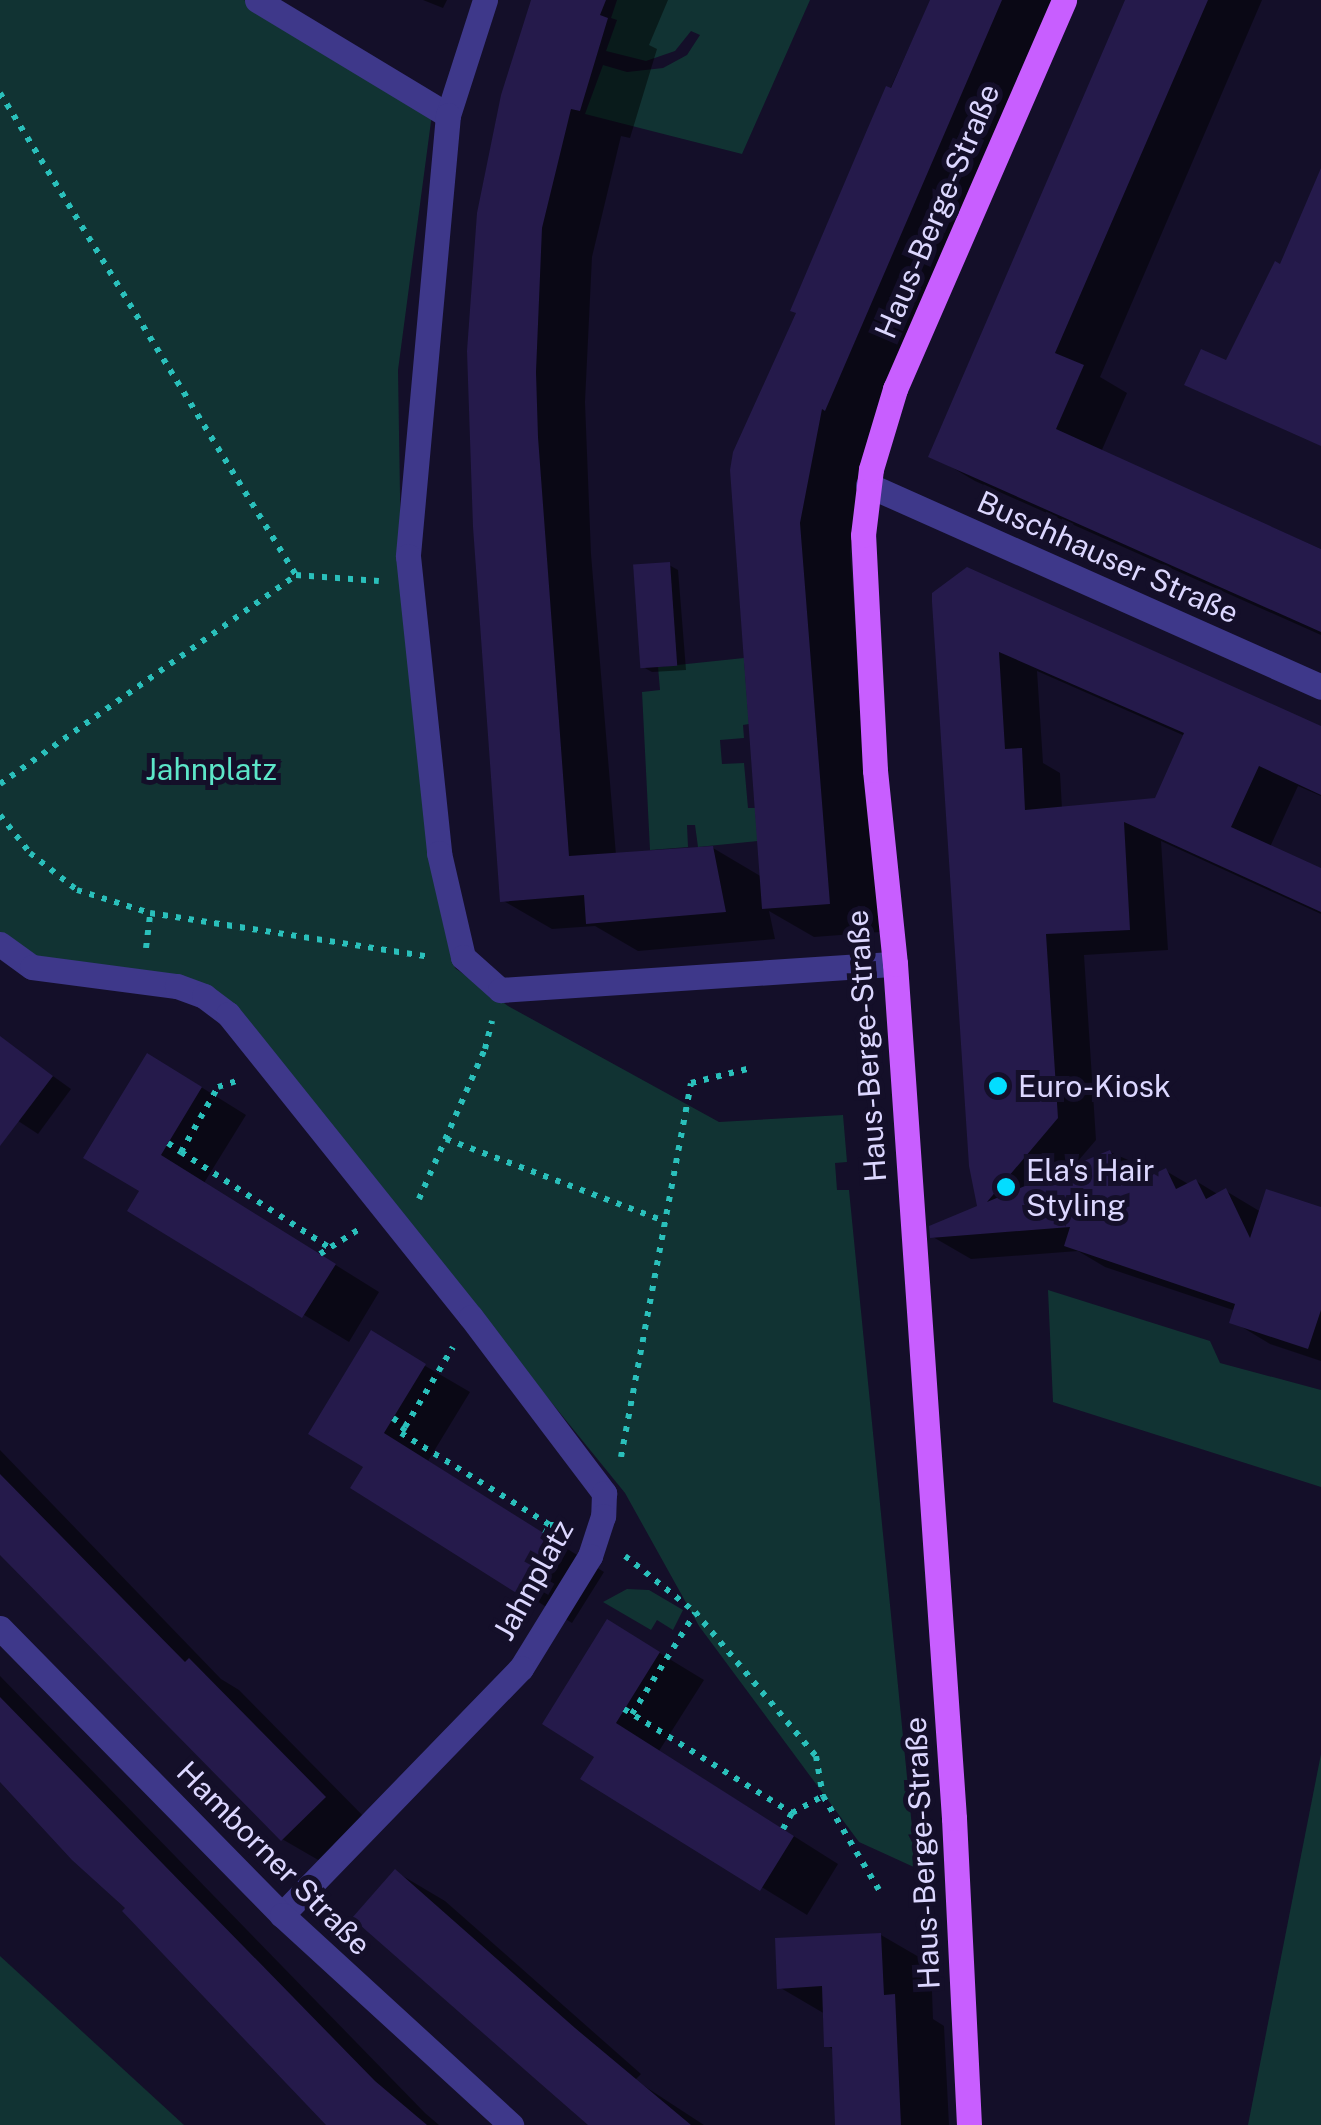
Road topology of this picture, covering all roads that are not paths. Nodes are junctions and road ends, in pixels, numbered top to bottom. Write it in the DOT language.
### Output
graph roads {
  1 [pos="257,0"];
  2 [pos="485,0"];
  3 [pos="1064,0"];
  4 [pos="448,115"];
  5 [pos="868,485"];
  6 [pos="1321,687"];
  7 [pos="0,944"];
  8 [pos="895,964"];
  9 [pos="0,1628"];
  10 [pos="282,1916"];
  11 [pos="511,2125"];
  12 [pos="969,2125"];
  1 -- 4 [label="street"];
  2 -- 4 [label="street"];
  3 -- 5 [label="main road, Haus-Berge-Straße"];
  4 -- 8 [label="street"];
  5 -- 6 [label="street, Buschhauser Straße"];
  5 -- 8 [label="main road, Haus-Berge-Straße"];
  7 -- 10 [label="street, Jahnplatz"];
  8 -- 12 [label="main road, Haus-Berge-Straße"];
  9 -- 10 [label="street, Hamborner Straße"];
  10 -- 11 [label="street, Hamborner Straße"];
}
